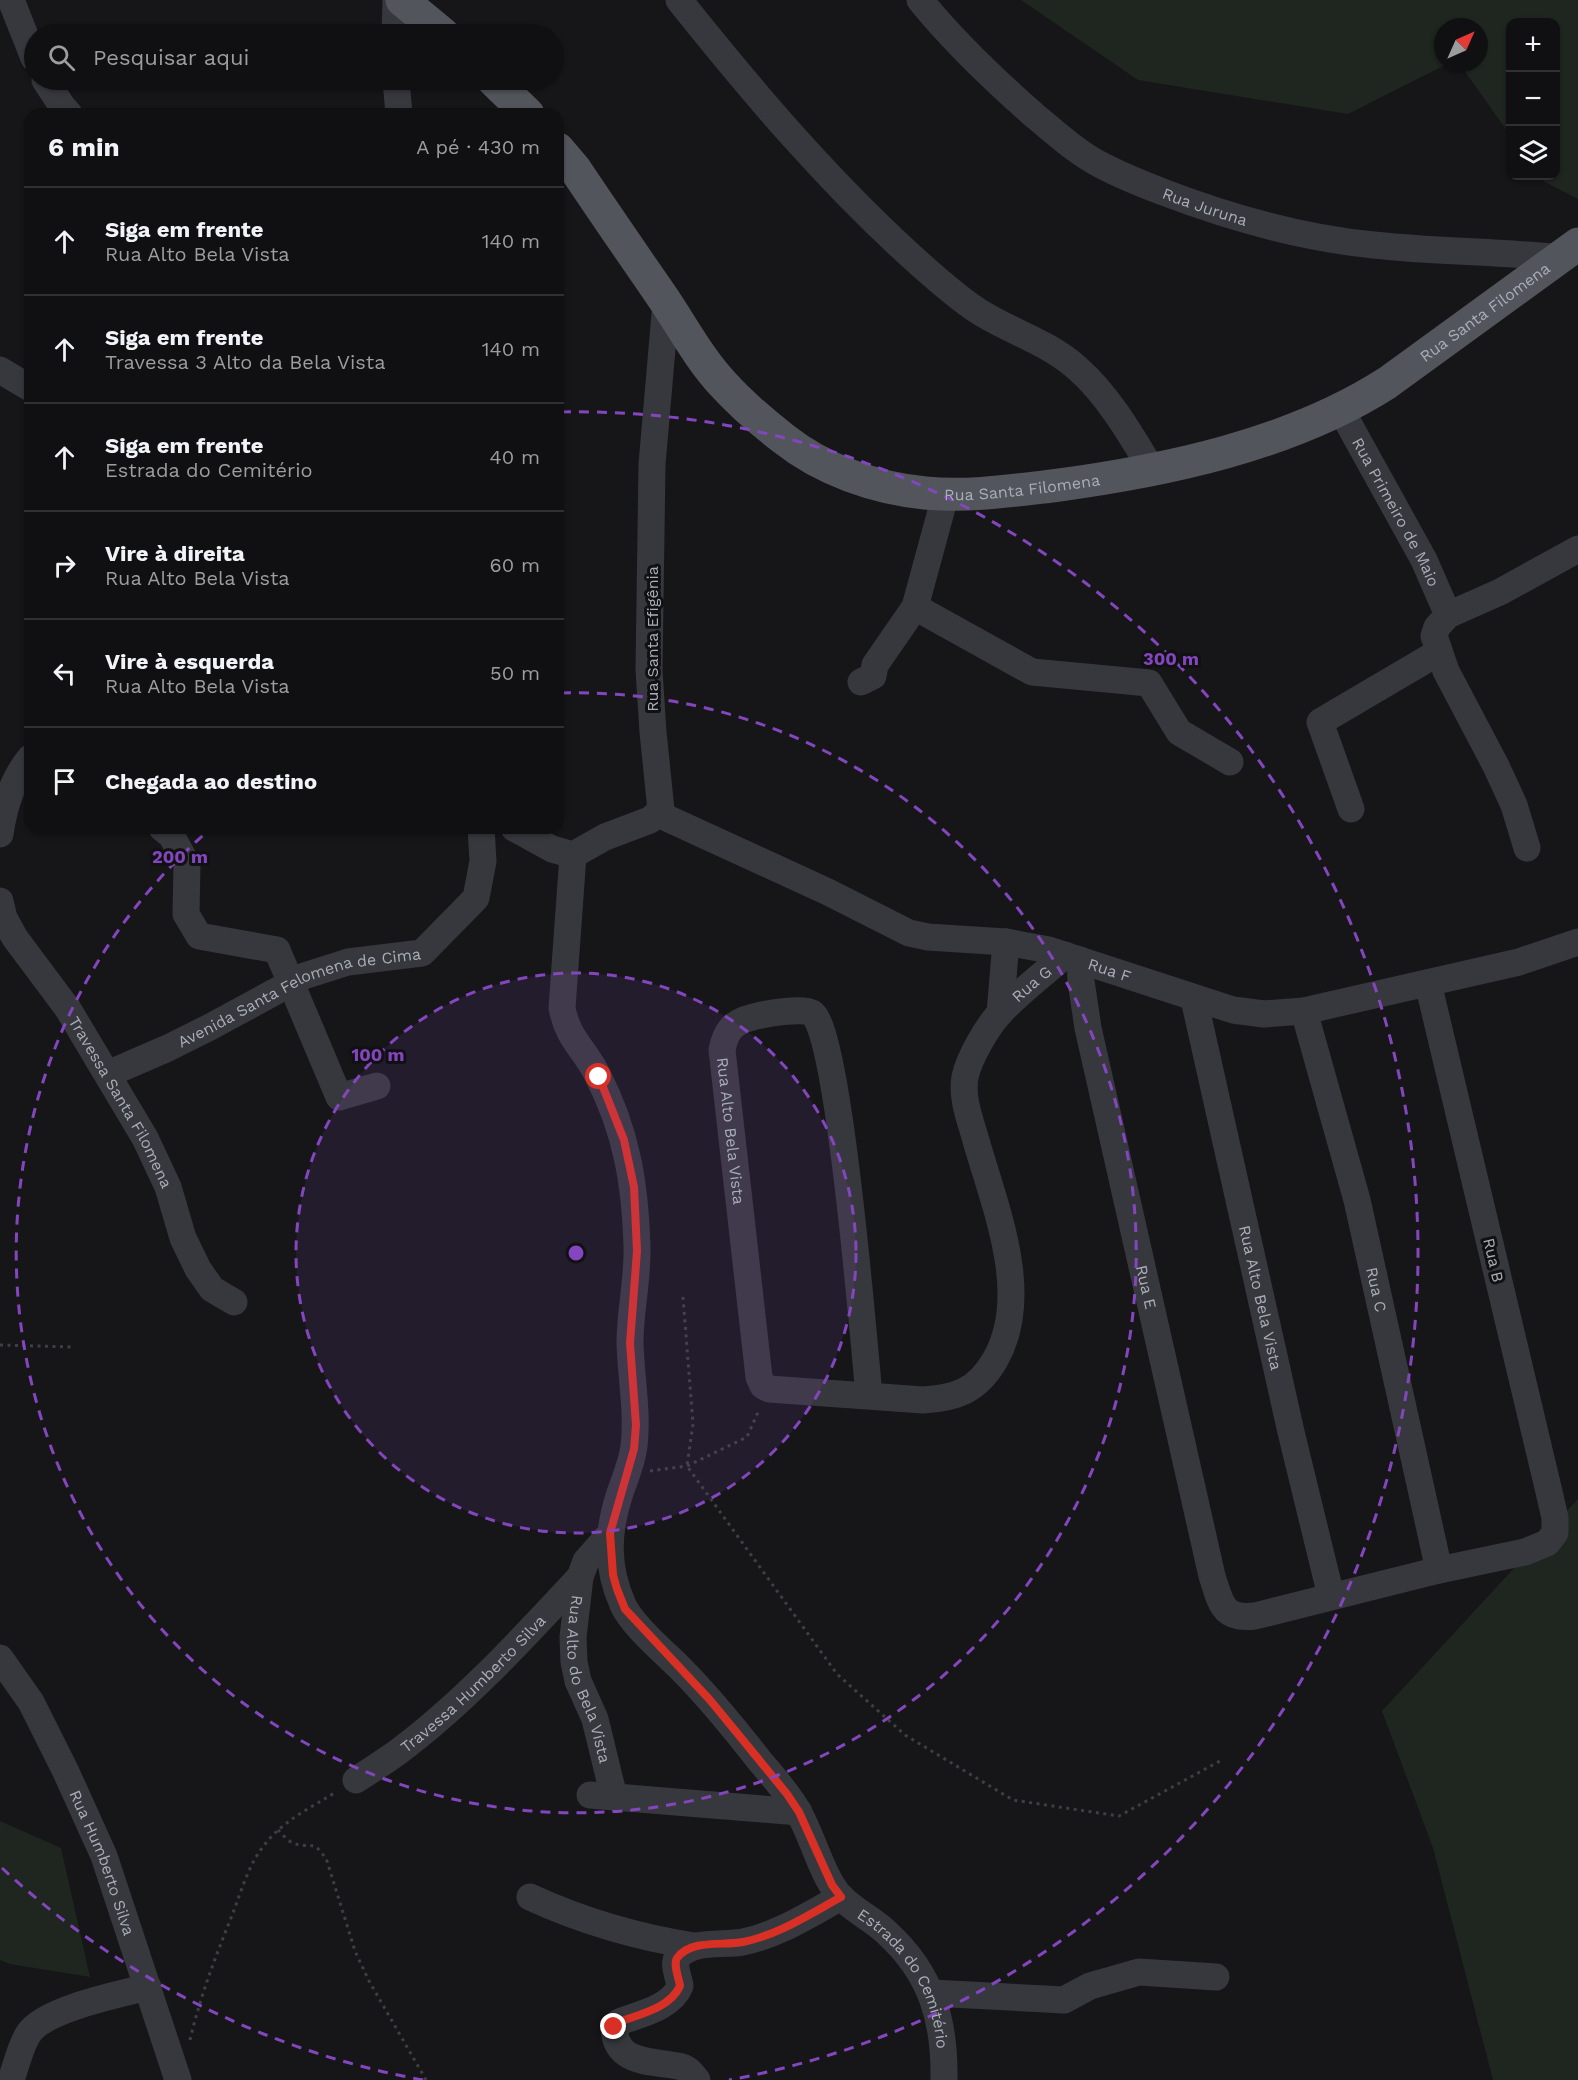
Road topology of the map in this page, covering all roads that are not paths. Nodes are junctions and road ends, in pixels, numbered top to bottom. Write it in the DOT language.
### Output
graph roads {
  1 [pos="11,0"];
  2 [pos="396,0"];
  3 [pos="402,0"];
  4 [pos="680,0"];
  5 [pos="920,0"];
  6 [pos="395,24"];
  7 [pos="431,24"];
  8 [pos="24,33"];
  9 [pos="52,90"];
  10 [pos="397,90"];
  11 [pos="503,90"];
  12 [pos="64,108"];
  13 [pos="398,108"];
  14 [pos="522,108"];
  15 [pos="564,156"];
  16 [pos="1569,251"];
  17 [pos="666,303"];
  18 [pos="0,370"];
  19 [pos="24,384"];
  20 [pos="1341,410"];
  21 [pos="1152,470"];
  22 [pos="946,493"];
  23 [pos="1578,549"];
  24 [pos="915,607"];
  25 [pos="1448,615"];
  26 [pos="1439,652"];
  27 [pos="861,682"];
  28 [pos="1230,762"];
  29 [pos="24,766"];
  30 [pos="1351,809"];
  31 [pos="658,814"];
  32 [pos="0,834"];
  33 [pos="170,834"];
  34 [pos="481,834"];
  35 [pos="525,834"];
  36 [pos="1527,848"];
  37 [pos="573,855"];
  38 [pos="0,901"];
  39 [pos="1006,942"];
  40 [pos="1578,942"];
  41 [pos="1072,958"];
  42 [pos="1428,983"];
  43 [pos="290,984"];
  44 [pos="1194,999"];
  45 [pos="1304,1011"];
  46 [pos="1000,1013"];
  47 [pos="108,1074"];
  48 [pos="377,1086"];
  49 [pos="234,1302"];
  50 [pos="869,1395"];
  51 [pos="610,1533"];
  52 [pos="1439,1570"];
  53 [pos="580,1577"];
  54 [pos="1331,1596"];
  55 [pos="0,1658"];
  56 [pos="356,1780"];
  57 [pos="793,1803"];
  58 [pos="530,1897"];
  59 [pos="841,1897"];
  60 [pos="694,1946"];
  61 [pos="1216,1977"];
  62 [pos="148,1987"];
  63 [pos="932,1993"];
  64 [pos="690,2074"];
  65 [pos="11,2080"];
  66 [pos="177,2080"];
  67 [pos="944,2080"];
  1 -- 8 [label="street"];
  2 -- 6 [label="street"];
  3 -- 7 [label="main road"];
  4 -- 21 [label="street"];
  5 -- 16 [label="street, Rua Juruna"];
  9 -- 12 [label="street"];
  10 -- 13 [label="street"];
  11 -- 14 [label="main road"];
  15 -- 17 [label="main road, Rua Santa Filomena"];
  16 -- 20 [label="main road, Rua Santa Filomena"];
  17 -- 22 [label="main road, Rua Santa Filomena"];
  17 -- 31 [label="street, Rua Santa Efigênia"];
  18 -- 19 [label="street"];
  20 -- 21 [label="main road, Rua Santa Filomena"];
  20 -- 25 [label="street, Rua Primeiro de Maio"];
  21 -- 22 [label="main road, Rua Santa Filomena"];
  22 -- 24 [label="street"];
  23 -- 25 [label="street"];
  24 -- 27 [label="street"];
  24 -- 28 [label="street"];
  25 -- 26 [label="street"];
  26 -- 30 [label="street"];
  26 -- 36 [label="street"];
  29 -- 32 [label="street"];
  31 -- 37 [label="street"];
  31 -- 39 [label="street, Rua F"];
  33 -- 43 [label="street"];
  34 -- 43 [label="street, Avenida Santa Felomena de Cima"];
  35 -- 37 [label="street"];
  37 -- 51 [label="street"];
  38 -- 47 [label="street, Travessa Santa Filomena"];
  39 -- 41 [label="street, Rua F"];
  39 -- 46 [label="street"];
  40 -- 42 [label="street, Rua F"];
  41 -- 44 [label="street, Rua F"];
  41 -- 46 [label="street, Rua G"];
  41 -- 54 [label="street, Rua E"];
  42 -- 45 [label="street, Rua F"];
  42 -- 52 [label="street, Rua B"];
  43 -- 47 [label="street, Avenida Santa Felomena de Cima"];
  43 -- 48 [label="street"];
  44 -- 45 [label="street, Rua F"];
  44 -- 54 [label="street, Rua Alto Bela Vista"];
  45 -- 52 [label="street, Rua C"];
  46 -- 50 [label="street"];
  47 -- 49 [label="street, Travessa Santa Filomena"];
  50 -- 50 [label="street, Rua Alto Bela Vista"];
  51 -- 53 [label="street, Rua Alto do Bela Vista"];
  51 -- 57 [label="street, Estrada do Cemitério"];
  52 -- 54 [label="street"];
  53 -- 56 [label="street, Travessa Humberto Silva"];
  53 -- 57 [label="street, Rua Alto do Bela Vista"];
  55 -- 62 [label="street, Rua Humberto Silva"];
  57 -- 59 [label="street, Estrada do Cemitério"];
  58 -- 60 [label="street"];
  59 -- 60 [label="street"];
  59 -- 63 [label="street, Estrada do Cemitério"];
  60 -- 64 [label="street"];
  61 -- 63 [label="street"];
  62 -- 65 [label="street"];
  62 -- 66 [label="street, Rua Humberto Silva"];
  63 -- 67 [label="street, Estrada do Cemitério"];
}
